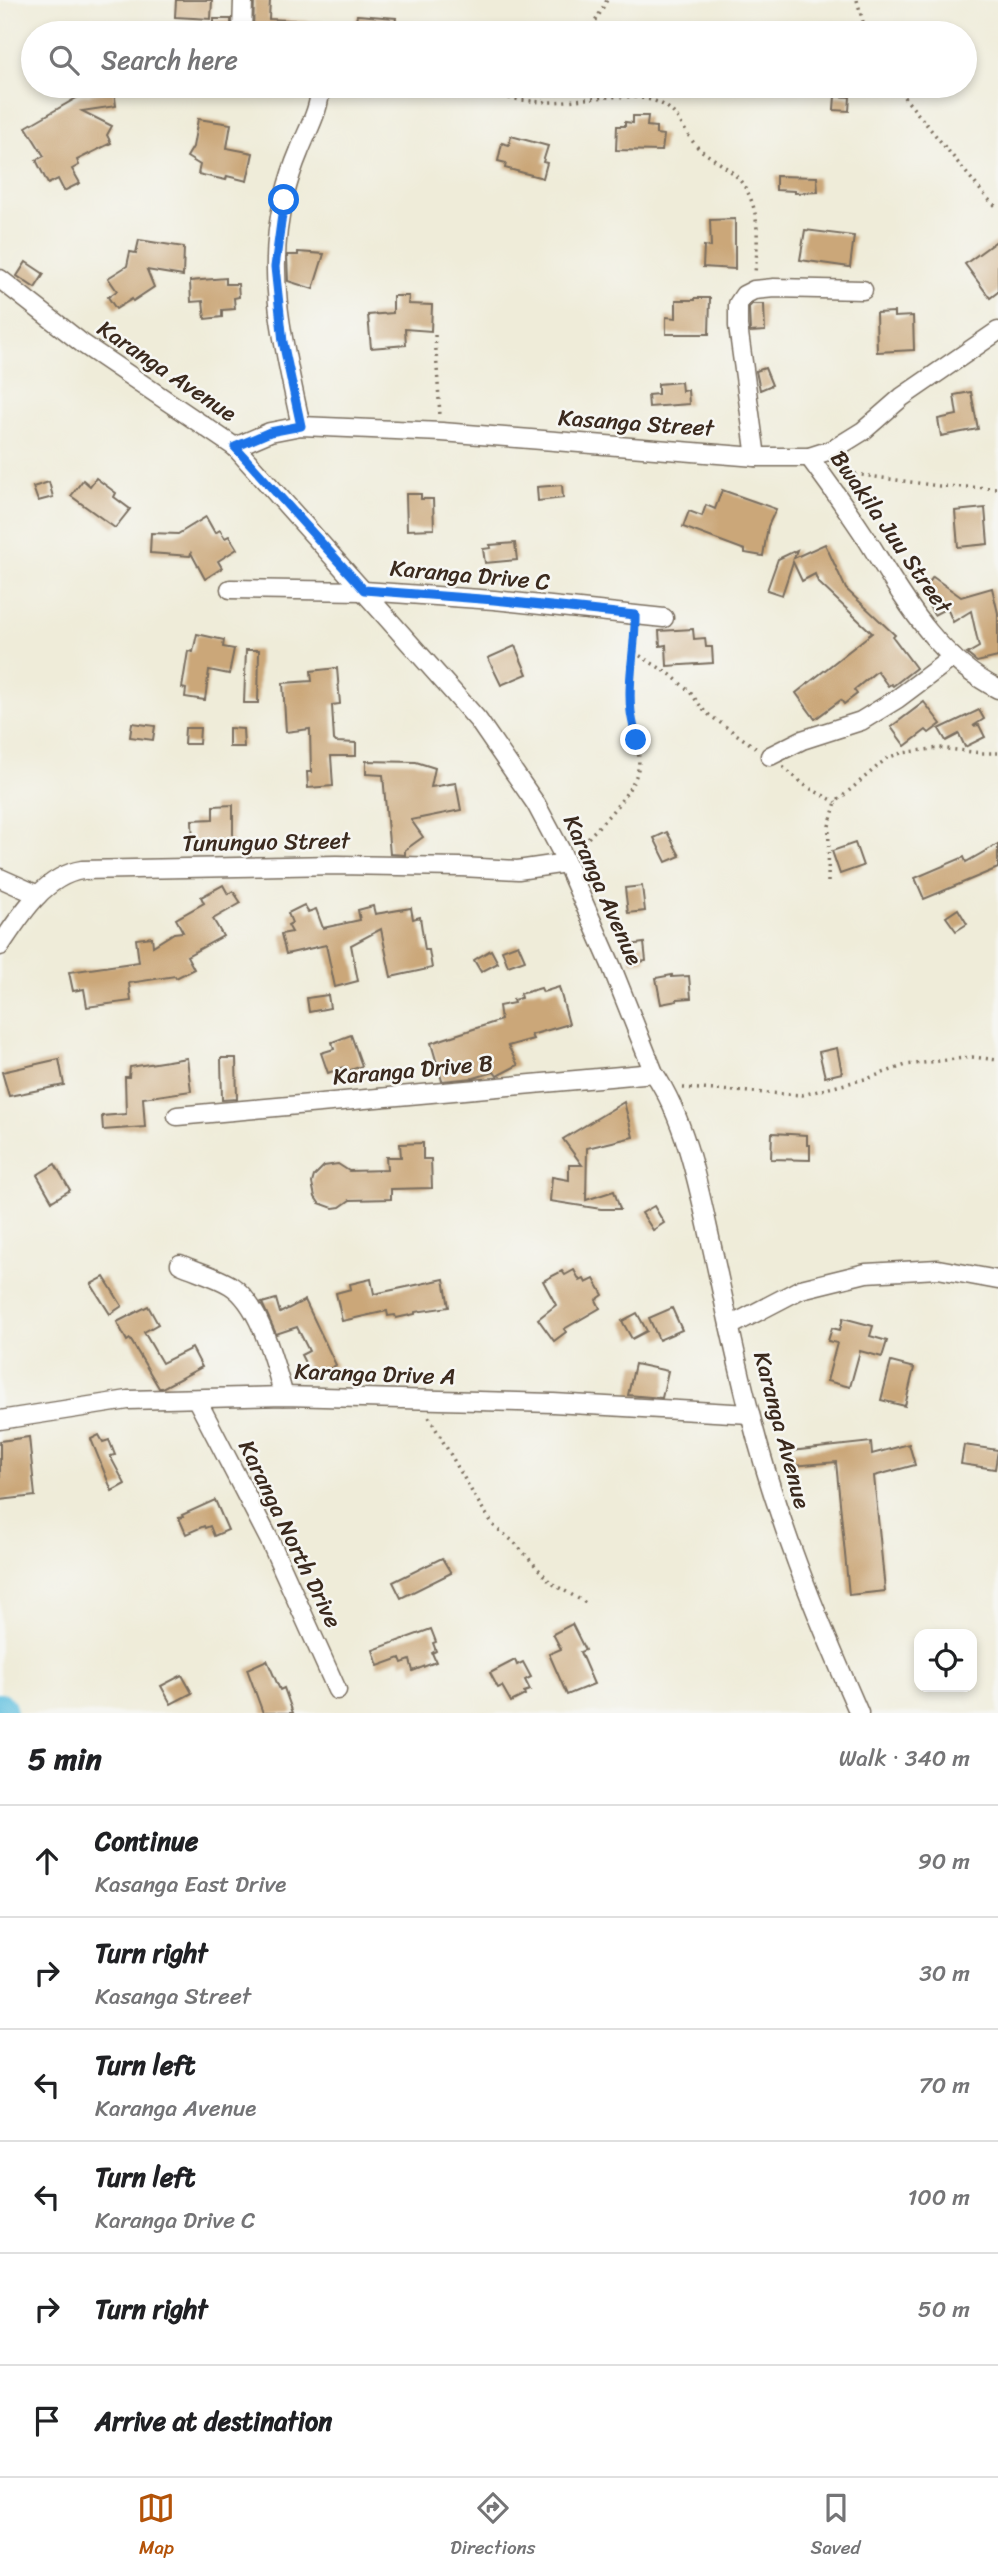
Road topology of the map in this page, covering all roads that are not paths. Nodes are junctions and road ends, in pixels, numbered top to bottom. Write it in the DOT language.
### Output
graph roads {
  1 [pos="243,0"];
  2 [pos="242,21"];
  3 [pos="320,98"];
  4 [pos="0,279"];
  5 [pos="863,290"];
  6 [pos="998,331"];
  7 [pos="301,426"];
  8 [pos="235,447"];
  9 [pos="756,457"];
  10 [pos="813,463"];
  11 [pos="230,589"];
  12 [pos="364,590"];
  13 [pos="664,618"];
  14 [pos="953,657"];
  15 [pos="998,689"];
  16 [pos="770,757"];
  17 [pos="566,863"];
  18 [pos="0,878"];
  19 [pos="38,895"];
  20 [pos="0,946"];
  21 [pos="658,1080"];
  22 [pos="177,1116"];
  23 [pos="180,1264"];
  24 [pos="998,1280"];
  25 [pos="730,1326"];
  26 [pos="284,1396"];
  27 [pos="197,1400"];
  28 [pos="750,1414"];
  29 [pos="0,1419"];
  30 [pos="337,1690"];
  31 [pos="859,1713"];
  1 -- 2 [label="street"];
  3 -- 7 [label="street"];
  4 -- 8 [label="street, Karanga Avenue"];
  5 -- 9 [label="street"];
  6 -- 10 [label="street, Kasanga Street"];
  7 -- 8 [label="street, Kasanga Street"];
  7 -- 9 [label="street, Kasanga Street"];
  8 -- 12 [label="street, Karanga Avenue"];
  9 -- 10 [label="street, Kasanga Street"];
  10 -- 14 [label="street, Bwakila Juu Street"];
  11 -- 12 [label="street, Karanga Drive C"];
  12 -- 13 [label="street, Karanga Drive C"];
  12 -- 17 [label="street, Karanga Avenue"];
  14 -- 15 [label="street, Bwakila Juu Street"];
  14 -- 16 [label="street"];
  17 -- 19 [label="street, Tununguo Street"];
  17 -- 21 [label="street, Karanga Avenue"];
  18 -- 19 [label="street"];
  19 -- 20 [label="street, Tununguo Street"];
  21 -- 22 [label="street, Karanga Drive B"];
  21 -- 25 [label="street, Karanga Avenue"];
  23 -- 26 [label="street"];
  24 -- 25 [label="street"];
  25 -- 28 [label="street, Karanga Avenue"];
  26 -- 27 [label="street, Karanga Drive A"];
  26 -- 28 [label="street, Karanga Drive A"];
  27 -- 29 [label="street, Karanga Drive A"];
  27 -- 30 [label="street, Karanga North Drive"];
  28 -- 31 [label="street, Karanga Avenue"];
}
